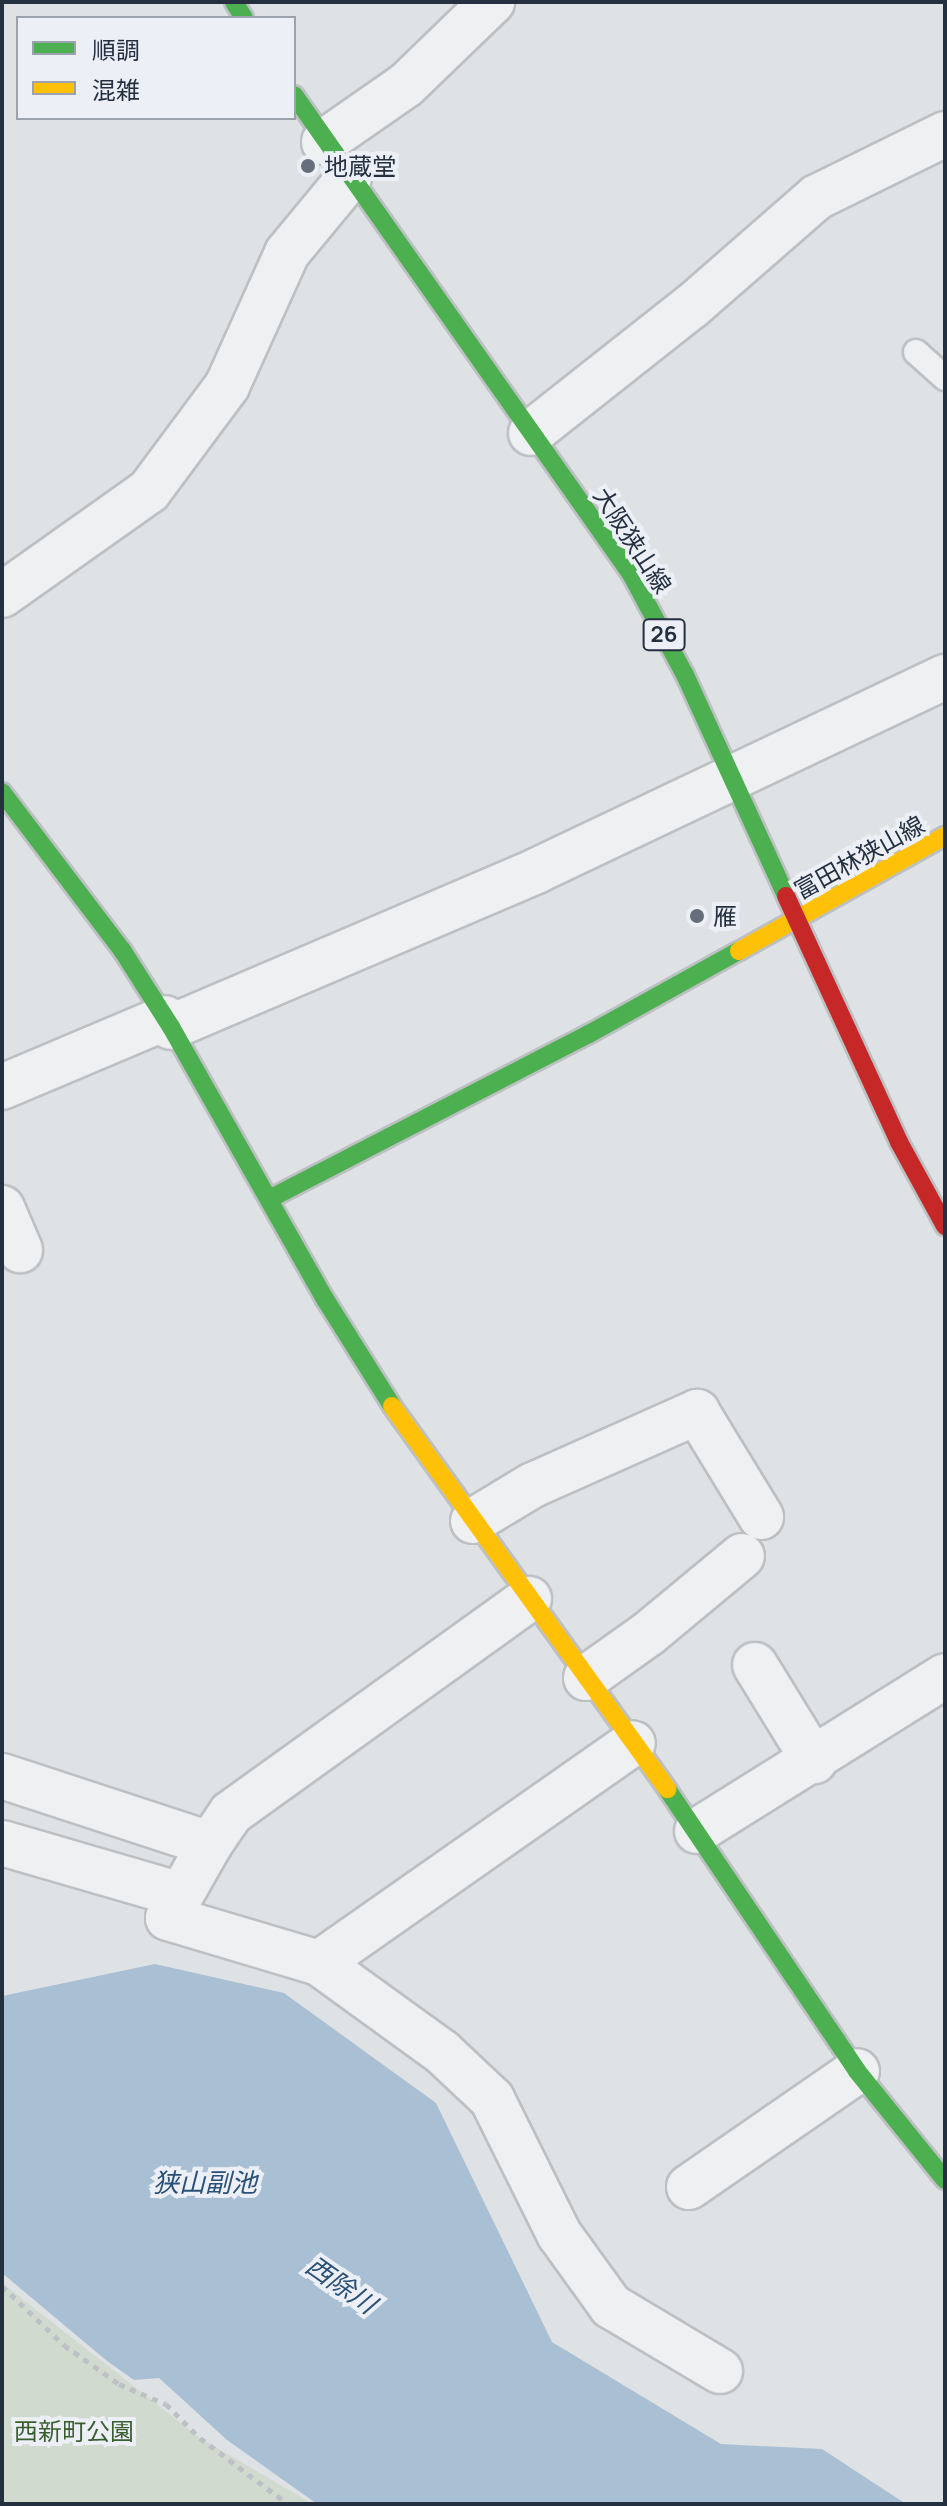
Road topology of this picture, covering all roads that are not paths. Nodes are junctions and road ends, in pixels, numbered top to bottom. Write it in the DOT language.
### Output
graph roads {
  1 [pos="492,2"];
  2 [pos="296,98"];
  3 [pos="945,134"];
  4 [pos="324,142"];
  5 [pos="349,178"];
  6 [pos="916,352"];
  7 [pos="945,378"];
  8 [pos="531,433"];
  9 [pos="2,595"];
  10 [pos="945,677"];
  11 [pos="731,776"];
  12 [pos="2,792"];
  13 [pos="945,836"];
  14 [pos="796,920"];
  15 [pos="168,1022"];
  16 [pos="2,1087"];
  17 [pos="269,1199"];
  18 [pos="2,1208"];
  19 [pos="945,1226"];
  20 [pos="20,1250"];
  21 [pos="761,1517"];
  22 [pos="473,1521"];
  23 [pos="742,1556"];
  24 [pos="529,1599"];
  25 [pos="755,1665"];
  26 [pos="586,1678"];
  27 [pos="943,1681"];
  28 [pos="633,1743"];
  29 [pos="814,1761"];
  30 [pos="2,1776"];
  31 [pos="697,1831"];
  32 [pos="2,1843"];
  33 [pos="210,1844"];
  34 [pos="181,1895"];
  35 [pos="319,1963"];
  36 [pos="857,2071"];
  37 [pos="938,2158"];
  38 [pos="689,2187"];
  39 [pos="720,2371"];
  1 -- 4 [label="street"];
  2 -- 4 [label="street, 大阪狭山線 / 26"];
  3 -- 8 [label="street"];
  4 -- 5 [label="street, 大阪狭山線 / 26"];
  5 -- 8 [label="street, 大阪狭山線 / 26"];
  5 -- 9 [label="street"];
  6 -- 7 [label="lane"];
  8 -- 11 [label="street, 大阪狭山線 / 26"];
  10 -- 11 [label="street"];
  11 -- 14 [label="street, 大阪狭山線 / 26"];
  11 -- 15 [label="street"];
  12 -- 15 [label="street"];
  13 -- 14 [label="street, 富田林狭山線"];
  14 -- 17 [label="street, 富田林狭山線"];
  14 -- 19 [label="street, 大阪狭山線 / 26"];
  15 -- 16 [label="street"];
  15 -- 17 [label="street"];
  17 -- 22 [label="street"];
  18 -- 20 [label="street"];
  21 -- 22 [label="street"];
  22 -- 24 [label="street"];
  23 -- 26 [label="street"];
  24 -- 26 [label="street"];
  24 -- 33 [label="street"];
  25 -- 29 [label="street"];
  26 -- 28 [label="street"];
  27 -- 29 [label="street"];
  28 -- 31 [label="street"];
  28 -- 35 [label="street"];
  29 -- 31 [label="street"];
  30 -- 33 [label="street"];
  31 -- 36 [label="street"];
  32 -- 34 [label="street"];
  33 -- 34 [label="street"];
  34 -- 35 [label="street"];
  35 -- 39 [label="street"];
  36 -- 37 [label="street"];
  36 -- 38 [label="street"];
}
